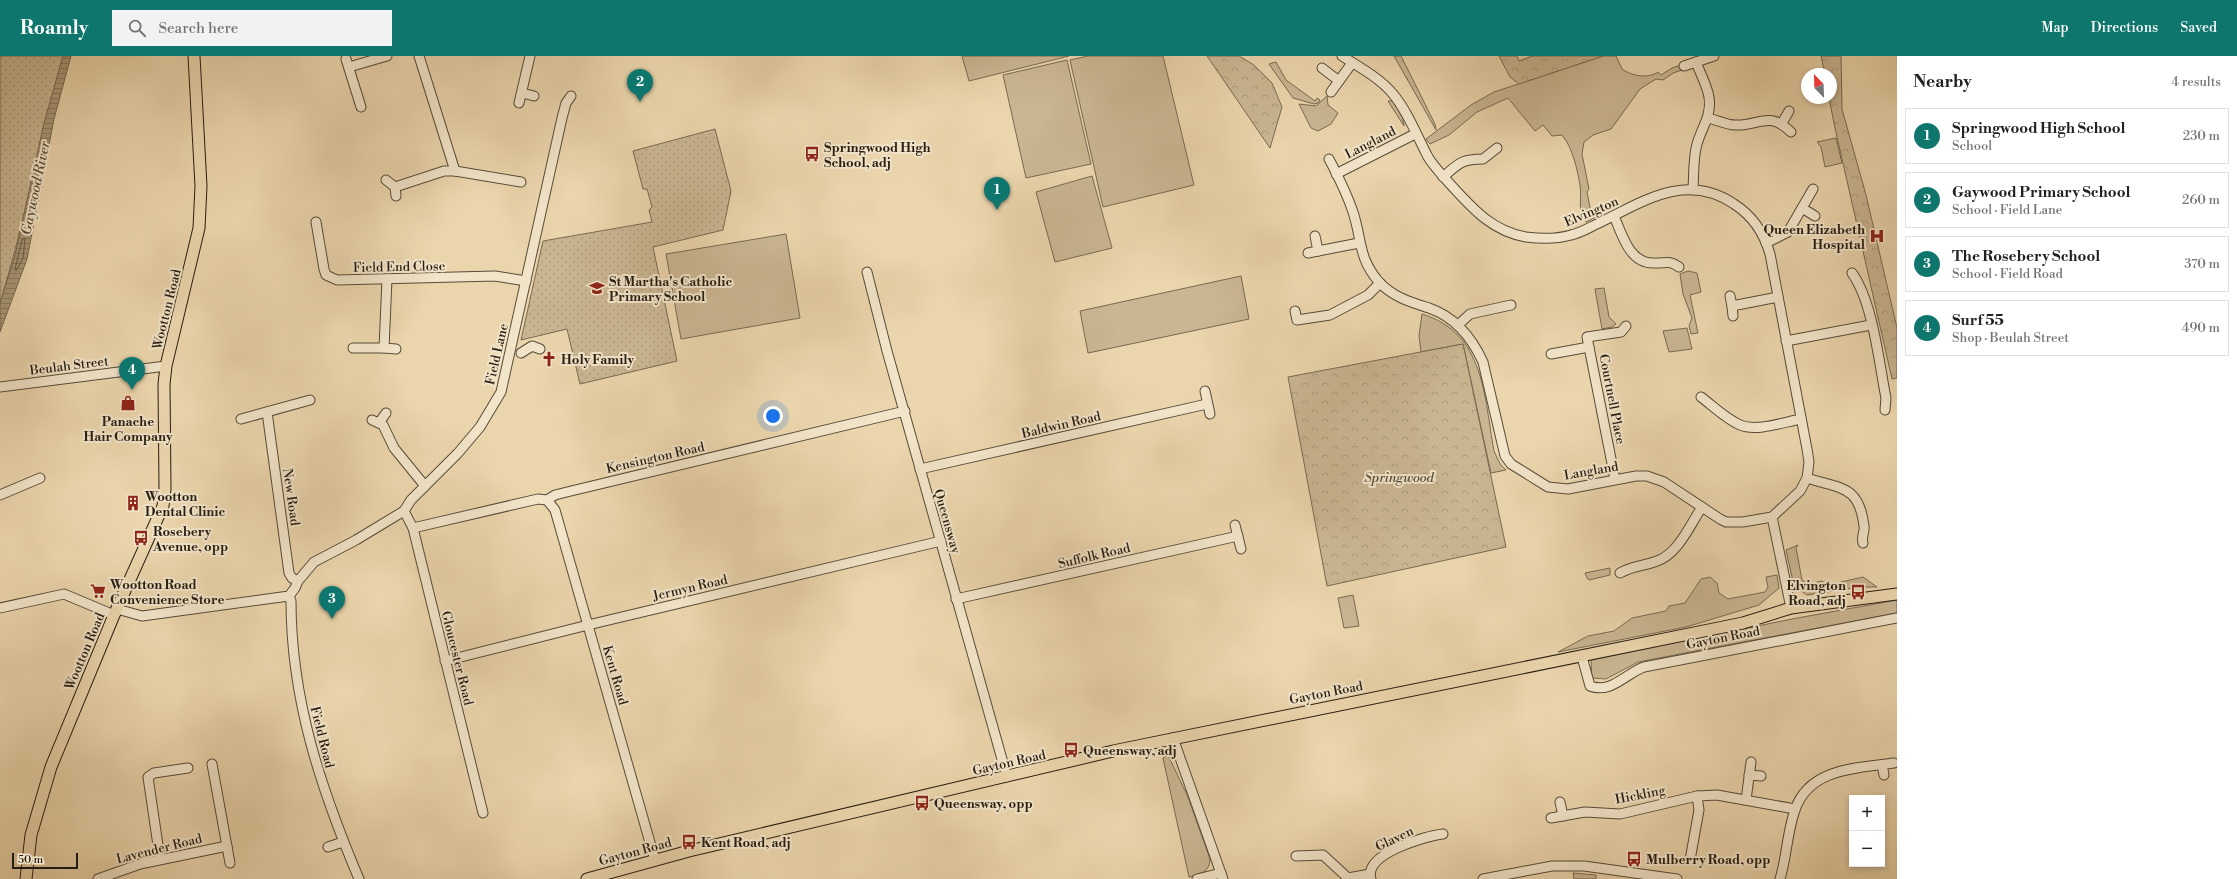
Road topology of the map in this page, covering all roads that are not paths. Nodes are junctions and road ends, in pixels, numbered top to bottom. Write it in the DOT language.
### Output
graph roads {
  1 [pos="194,56"];
  2 [pos="387,56"];
  3 [pos="419,56"];
  4 [pos="530,56"];
  5 [pos="1342,56"];
  6 [pos="1714,56"];
  7 [pos="1696,62"];
  8 [pos="1352,63"];
  9 [pos="1684,66"];
  10 [pos="1322,68"];
  11 [pos="1339,80"];
  12 [pos="522,92"];
  13 [pos="1330,92"];
  14 [pos="534,96"];
  15 [pos="572,96"];
  16 [pos="519,103"];
  17 [pos="361,107"];
  18 [pos="1789,112"];
  19 [pos="1708,118"];
  20 [pos="1782,123"];
  21 [pos="1791,132"];
  22 [pos="1416,134"];
  23 [pos="1497,148"];
  24 [pos="1328,159"];
  25 [pos="455,171"];
  26 [pos="1336,174"];
  27 [pos="1443,176"];
  28 [pos="386,180"];
  29 [pos="521,182"];
  30 [pos="1693,189"];
  31 [pos="1813,189"];
  32 [pos="1802,208"];
  33 [pos="1614,216"];
  34 [pos="1815,216"];
  35 [pos="316,222"];
  36 [pos="1315,236"];
  37 [pos="1359,243"];
  38 [pos="1766,243"];
  39 [pos="1318,251"];
  40 [pos="1308,253"];
  41 [pos="1679,267"];
  42 [pos="867,272"];
  43 [pos="1852,273"];
  44 [pos="387,279"];
  45 [pos="526,281"];
  46 [pos="1380,283"];
  47 [pos="1730,296"];
  48 [pos="1778,297"];
  49 [pos="1511,305"];
  50 [pos="1732,306"];
  51 [pos="1294,310"];
  52 [pos="1733,316"];
  53 [pos="1458,325"];
  54 [pos="1871,325"];
  55 [pos="1626,326"];
  56 [pos="1786,341"];
  57 [pos="1589,347"];
  58 [pos="353,348"];
  59 [pos="384,348"];
  60 [pos="396,349"];
  61 [pos="540,349"];
  62 [pos="522,353"];
  63 [pos="1551,354"];
  64 [pos="166,366"];
  65 [pos="0,387"];
  66 [pos="1205,391"];
  67 [pos="1701,397"];
  68 [pos="310,400"];
  69 [pos="1208,404"];
  70 [pos="1885,410"];
  71 [pos="905,411"];
  72 [pos="267,412"];
  73 [pos="386,413"];
  74 [pos="1210,414"];
  75 [pos="241,419"];
  76 [pos="1802,419"];
  77 [pos="920,469"];
  78 [pos="1807,478"];
  79 [pos="1615,479"];
  80 [pos="425,486"];
  81 [pos="38,490"];
  82 [pos="0,495"];
  83 [pos="547,500"];
  84 [pos="1702,507"];
  85 [pos="404,511"];
  86 [pos="1772,517"];
  87 [pos="1235,525"];
  88 [pos="413,528"];
  89 [pos="1238,536"];
  90 [pos="941,541"];
  91 [pos="1863,543"];
  92 [pos="1241,549"];
  93 [pos="1620,574"];
  94 [pos="298,581"];
  95 [pos="1897,594"];
  96 [pos="289,596"];
  97 [pos="956,599"];
  98 [pos="0,608"];
  99 [pos="1791,608"];
  100 [pos="115,612"];
  101 [pos="1897,618"];
  102 [pos="588,625"];
  103 [pos="1582,657"];
  104 [pos="445,661"];
  105 [pos="1173,738"];
  106 [pos="1751,762"];
  107 [pos="1894,763"];
  108 [pos="212,764"];
  109 [pos="1882,765"];
  110 [pos="188,768"];
  111 [pos="1749,775"];
  112 [pos="1884,775"];
  113 [pos="1761,776"];
  114 [pos="1007,777"];
  115 [pos="1697,796"];
  116 [pos="1746,800"];
  117 [pos="1560,802"];
  118 [pos="1795,809"];
  119 [pos="483,813"];
  120 [pos="1564,816"];
  121 [pos="1551,818"];
  122 [pos="1443,834"];
  123 [pos="343,842"];
  124 [pos="227,846"];
  125 [pos="328,847"];
  126 [pos="1682,849"];
  127 [pos="1692,850"];
  128 [pos="1296,856"];
  129 [pos="160,859"];
  130 [pos="655,860"];
  131 [pos="1690,860"];
  132 [pos="230,863"];
  133 [pos="1222,876"];
  134 [pos="1517,876"];
  135 [pos="1370,877"];
  136 [pos="26,879"];
  137 [pos="98,879"];
  138 [pos="359,879"];
  139 [pos="588,879"];
  140 [pos="1197,879"];
  141 [pos="1348,879"];
  142 [pos="1483,879"];
  143 [pos="1678,879"];
  144 [pos="1780,879"];
  1 -- 64 [label="main road, Wootton Road"];
  2 -- 17 [label="street"];
  3 -- 25 [label="street"];
  4 -- 12 [label="street"];
  5 -- 8 [label="street, Elvington"];
  6 -- 7 [label="street"];
  7 -- 9 [label="street"];
  7 -- 19 [label="street"];
  8 -- 11 [label="street"];
  8 -- 22 [label="street, Elvington"];
  10 -- 11 [label="street"];
  11 -- 13 [label="street"];
  12 -- 14 [label="street"];
  12 -- 16 [label="street"];
  15 -- 45 [label="street, Field Lane"];
  18 -- 20 [label="street"];
  19 -- 20 [label="street"];
  19 -- 30 [label="street"];
  20 -- 21 [label="street"];
  22 -- 26 [label="street, Langland"];
  22 -- 27 [label="street, Elvington"];
  23 -- 27 [label="street"];
  24 -- 26 [label="street, Langland"];
  25 -- 28 [label="street"];
  25 -- 29 [label="street"];
  26 -- 37 [label="street, Langland"];
  27 -- 33 [label="street, Elvington"];
  30 -- 33 [label="street, Elvington"];
  30 -- 38 [label="street, Elvington"];
  31 -- 32 [label="street"];
  32 -- 34 [label="street"];
  32 -- 38 [label="street"];
  33 -- 41 [label="street"];
  35 -- 44 [label="street, Field End Close"];
  36 -- 39 [label="street"];
  37 -- 39 [label="street"];
  37 -- 46 [label="street, Langland"];
  38 -- 48 [label="street, Elvington"];
  39 -- 40 [label="street"];
  42 -- 71 [label="street, Queensway"];
  43 -- 54 [label="street"];
  44 -- 45 [label="street, Field End Close"];
  44 -- 59 [label="street"];
  45 -- 80 [label="street, Field Lane"];
  46 -- 51 [label="street"];
  46 -- 53 [label="street, Langland"];
  47 -- 50 [label="street"];
  48 -- 50 [label="street"];
  48 -- 56 [label="street, Elvington"];
  49 -- 53 [label="street"];
  50 -- 52 [label="street"];
  53 -- 79 [label="street, Langland"];
  54 -- 56 [label="street"];
  54 -- 70 [label="street"];
  55 -- 57 [label="street, Courtnell Place"];
  56 -- 76 [label="street, Elvington"];
  57 -- 63 [label="street, Courtnell Place"];
  57 -- 79 [label="street, Courtnell Place"];
  58 -- 59 [label="street"];
  59 -- 60 [label="street"];
  61 -- 62 [label="street"];
  64 -- 65 [label="street, Beulah Street"];
  64 -- 100 [label="main road, Wootton Road"];
  66 -- 69 [label="street"];
  67 -- 76 [label="street"];
  68 -- 72 [label="street"];
  69 -- 74 [label="street"];
  69 -- 77 [label="street, Baldwin Road"];
  71 -- 77 [label="street, Queensway"];
  71 -- 83 [label="street, Kensington Road"];
  72 -- 75 [label="street"];
  72 -- 94 [label="street, New Road"];
  73 -- 80 [label="street"];
  76 -- 78 [label="street, Elvington"];
  77 -- 90 [label="street, Queensway"];
  78 -- 86 [label="street, Elvington"];
  78 -- 91 [label="street"];
  79 -- 84 [label="street, Langland"];
  80 -- 85 [label="street, Field Lane"];
  81 -- 82 [label="street"];
  83 -- 88 [label="street, Kensington Road"];
  83 -- 102 [label="street, Kent Road"];
  84 -- 86 [label="street, Langland"];
  84 -- 93 [label="street"];
  85 -- 88 [label="street, Gloucester Road"];
  85 -- 94 [label="street, Field Lane"];
  86 -- 99 [label="street"];
  87 -- 89 [label="street"];
  88 -- 104 [label="street, Gloucester Road"];
  89 -- 92 [label="street"];
  89 -- 97 [label="street, Suffolk Road"];
  90 -- 97 [label="street, Queensway"];
  90 -- 102 [label="street, Jermyn Road"];
  94 -- 96 [label="street, Field Lane"];
  95 -- 99 [label="main road, Gayton Road"];
  96 -- 100 [label="street"];
  96 -- 123 [label="street, Field Road"];
  97 -- 114 [label="street, Queensway"];
  98 -- 100 [label="street"];
  99 -- 103 [label="main road, Gayton Road"];
  100 -- 136 [label="main road, Wootton Road"];
  101 -- 103 [label="street, Gayton Road"];
  102 -- 104 [label="street, Jermyn Road"];
  102 -- 130 [label="street, Kent Road"];
  103 -- 105 [label="main road, Gayton Road"];
  104 -- 119 [label="street, Gloucester Road"];
  105 -- 114 [label="main road, Gayton Road"];
  105 -- 133 [label="street"];
  106 -- 111 [label="street"];
  107 -- 109 [label="street"];
  108 -- 124 [label="street"];
  109 -- 112 [label="street"];
  109 -- 118 [label="street"];
  110 -- 129 [label="street"];
  111 -- 113 [label="street"];
  111 -- 116 [label="street"];
  114 -- 130 [label="main road, Gayton Road"];
  115 -- 116 [label="street, Hickling"];
  115 -- 120 [label="street, Hickling"];
  115 -- 127 [label="street"];
  116 -- 118 [label="street, Hickling"];
  117 -- 120 [label="street"];
  118 -- 144 [label="street"];
  120 -- 121 [label="street, Hickling"];
  122 -- 135 [label="street, Glaven"];
  123 -- 125 [label="street"];
  123 -- 138 [label="street, Field Road"];
  124 -- 129 [label="street, Lavender Road"];
  124 -- 132 [label="street"];
  126 -- 127 [label="street"];
  127 -- 131 [label="street"];
  128 -- 141 [label="street"];
  129 -- 137 [label="street, Lavender Road"];
  130 -- 139 [label="main road, Gayton Road"];
  133 -- 140 [label="street"];
  134 -- 142 [label="street"];
  134 -- 143 [label="street"];
  135 -- 141 [label="street"];
}
